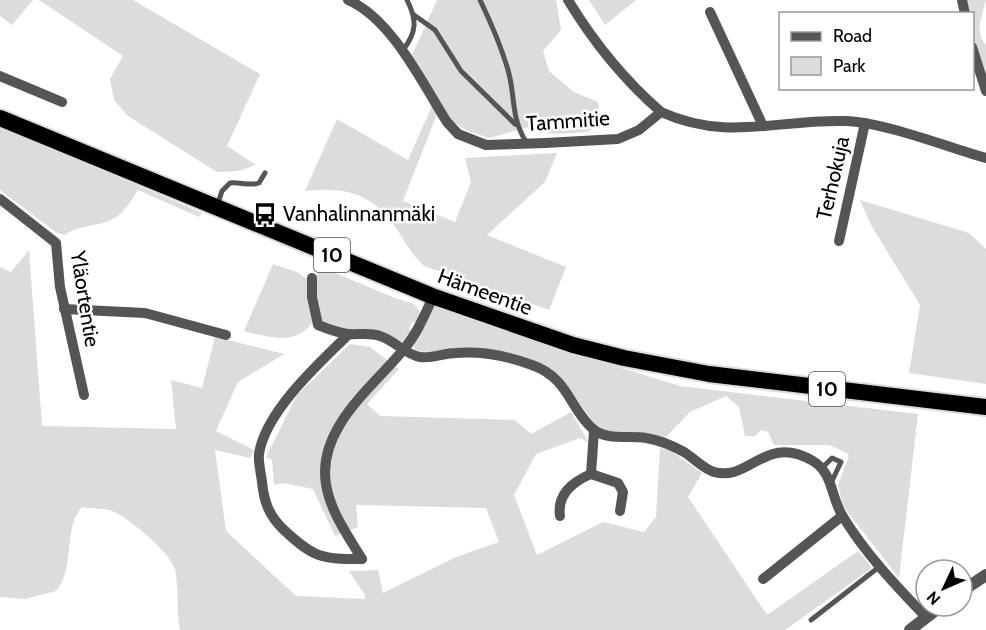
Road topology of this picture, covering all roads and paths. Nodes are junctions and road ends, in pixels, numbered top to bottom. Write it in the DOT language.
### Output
graph roads {
  1 [pos="348,0"];
  2 [pos="407,0"];
  3 [pos="480,0"];
  4 [pos="568,0"];
  5 [pos="710,12"];
  6 [pos="414,15"];
  7 [pos="402,51"];
  8 [pos="974,53"];
  9 [pos="0,76"];
  10 [pos="986,91"];
  11 [pos="63,102"];
  12 [pos="661,112"];
  13 [pos="0,118"];
  14 [pos="865,123"];
  15 [pos="515,124"];
  16 [pos="764,126"];
  17 [pos="526,144"];
  18 [pos="986,158"];
  19 [pos="265,173"];
  20 [pos="0,199"];
  21 [pos="216,207"];
  22 [pos="839,241"];
  23 [pos="312,278"];
  24 [pos="433,297"];
  25 [pos="64,309"];
  26 [pos="349,334"];
  27 [pos="226,335"];
  28 [pos="405,349"];
  29 [pos="84,395"];
  30 [pos="985,407"];
  31 [pos="594,430"];
  32 [pos="822,468"];
  33 [pos="591,474"];
  34 [pos="831,483"];
  35 [pos="620,511"];
  36 [pos="560,516"];
  37 [pos="842,516"];
  38 [pos="880,566"];
  39 [pos="762,579"];
  40 [pos="914,604"];
  41 [pos="925,618"];
  42 [pos="811,620"];
  43 [pos="910,630"];
  1 -- 7 [label="street, Tammitie"];
  2 -- 6 [label="lane"];
  3 -- 15 [label="lane"];
  4 -- 12 [label="street"];
  5 -- 16 [label="street"];
  6 -- 7 [label="lane"];
  6 -- 15 [label="lane"];
  7 -- 17 [label="street, Tammitie"];
  8 -- 10 [label="street"];
  9 -- 11 [label="street"];
  12 -- 16 [label="street"];
  12 -- 17 [label="street, Tammitie"];
  13 -- 21 [label="highway, Hämeentie / 10"];
  14 -- 16 [label="street"];
  14 -- 18 [label="street"];
  14 -- 22 [label="street, Terhokuja"];
  15 -- 17 [label="lane"];
  19 -- 21 [label="lane"];
  20 -- 25 [label="street, Yläortentie"];
  21 -- 24 [label="highway, Hämeentie / 10"];
  23 -- 26 [label="street"];
  24 -- 28 [label="street"];
  24 -- 30 [label="highway, Hämeentie / 10"];
  25 -- 27 [label="street"];
  25 -- 29 [label="street, Yläortentie"];
  26 -- 28 [label="street"];
  26 -- 28 [label="street"];
  28 -- 31 [label="street"];
  31 -- 32 [label="street"];
  31 -- 33 [label="street"];
  32 -- 34 [label="street"];
  32 -- 34 [label="lane"];
  33 -- 35 [label="street"];
  33 -- 36 [label="street"];
  34 -- 37 [label="street"];
  37 -- 38 [label="street"];
  37 -- 39 [label="street"];
  38 -- 40 [label="street"];
  38 -- 42 [label="lane"];
  41 -- 43 [label="street"];
}
